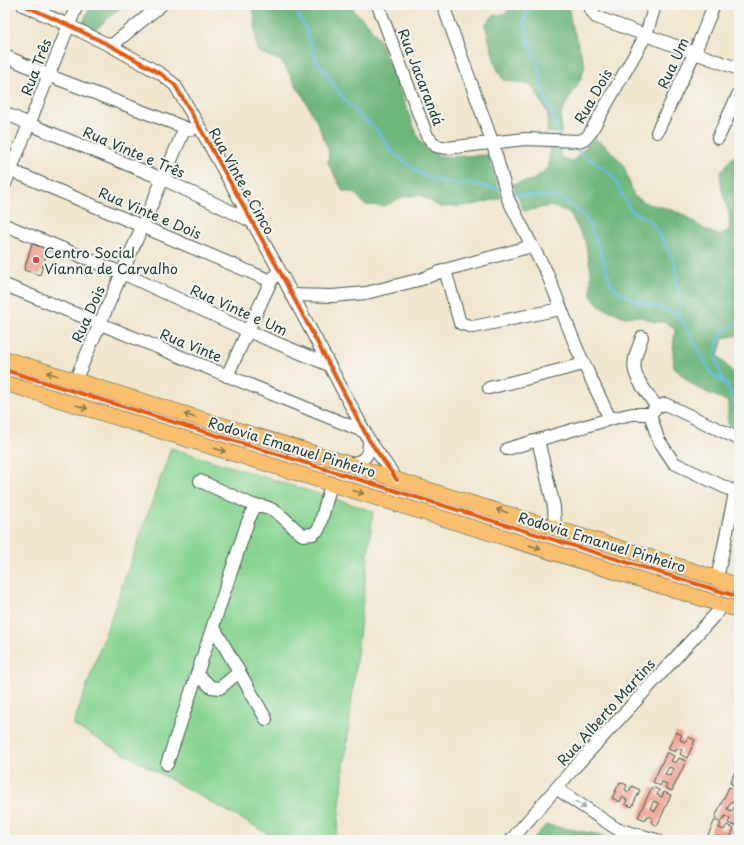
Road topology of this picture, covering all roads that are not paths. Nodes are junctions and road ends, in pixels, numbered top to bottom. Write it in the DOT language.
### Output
graph roads {
  1 [pos="23,5"];
  2 [pos="77,5"];
  3 [pos="161,5"];
  4 [pos="443,5"];
  5 [pos="655,5"];
  6 [pos="714,5"];
  7 [pos="380,6"];
  8 [pos="591,8"];
  9 [pos="68,25"];
  10 [pos="646,35"];
  11 [pos="111,46"];
  12 [pos="695,52"];
  13 [pos="5,56"];
  14 [pos="739,69"];
  15 [pos="50,76"];
  16 [pos="739,93"];
  17 [pos="5,113"];
  18 [pos="29,124"];
  19 [pos="185,128"];
  20 [pos="657,132"];
  21 [pos="204,135"];
  22 [pos="718,138"];
  23 [pos="493,144"];
  24 [pos="8,169"];
  25 [pos="163,179"];
  26 [pos="5,184"];
  27 [pos="251,221"];
  28 [pos="5,225"];
  29 [pos="143,225"];
  30 [pos="532,246"];
  31 [pos="279,270"];
  32 [pos="445,270"];
  33 [pos="122,274"];
  34 [pos="271,281"];
  35 [pos="5,285"];
  36 [pos="291,295"];
  37 [pos="560,309"];
  38 [pos="100,324"];
  39 [pos="248,331"];
  40 [pos="642,337"];
  41 [pos="5,359"];
  42 [pos="584,364"];
  43 [pos="329,366"];
  44 [pos="227,376"];
  45 [pos="75,381"];
  46 [pos="5,383"];
  47 [pos="489,388"];
  48 [pos="653,410"];
  49 [pos="610,419"];
  50 [pos="367,436"];
  51 [pos="739,439"];
  52 [pos="538,440"];
  53 [pos="507,449"];
  54 [pos="350,464"];
  55 [pos="397,480"];
  56 [pos="200,481"];
  57 [pos="331,484"];
  58 [pos="738,491"];
  59 [pos="254,506"];
  60 [pos="555,527"];
  61 [pos="717,579"];
  62 [pos="739,586"];
  63 [pos="724,605"];
  64 [pos="739,610"];
  65 [pos="213,626"];
  66 [pos="239,672"];
  67 [pos="197,674"];
  68 [pos="266,719"];
  69 [pos="167,764"];
  70 [pos="557,789"];
  71 [pos="511,840"];
  72 [pos="657,840"];
  1 -- 9 [label="street, Rua Vinte e Cinco"];
  2 -- 9 [label="street, Rua Três"];
  3 -- 11 [label="street"];
  4 -- 23 [label="street"];
  5 -- 10 [label="street, Rua Dois"];
  6 -- 12 [label="street, Rua Um"];
  7 -- 23 [label="street, Rua Jacarandá"];
  8 -- 10 [label="street"];
  9 -- 11 [label="street, Rua Vinte e Cinco"];
  9 -- 15 [label="street, Rua Três"];
  10 -- 12 [label="street"];
  10 -- 23 [label="street, Rua Dois"];
  11 -- 21 [label="street, Rua Vinte e Cinco"];
  12 -- 14 [label="street"];
  12 -- 20 [label="street, Rua Um"];
  13 -- 15 [label="street"];
  15 -- 18 [label="street, Rua Três"];
  15 -- 19 [label="street"];
  16 -- 22 [label="street"];
  17 -- 18 [label="street, Rua Vinte e Três"];
  18 -- 24 [label="street, Rua Três"];
  18 -- 25 [label="street, Rua Vinte e Três"];
  19 -- 21 [label="street"];
  19 -- 25 [label="street, Rua Dois"];
  21 -- 27 [label="street, Rua Vinte e Cinco"];
  23 -- 30 [label="street"];
  24 -- 26 [label="street, Rua Três"];
  24 -- 29 [label="street, Rua Vinte e Dois"];
  25 -- 27 [label="street, Rua Vinte e Três"];
  25 -- 29 [label="street, Rua Dois"];
  27 -- 31 [label="street, Rua Vinte e Cinco"];
  28 -- 33 [label="street, Rua Vinte e Um"];
  29 -- 33 [label="street, Rua Dois"];
  29 -- 34 [label="street, Rua Vinte e Dois"];
  30 -- 32 [label="street"];
  30 -- 37 [label="street"];
  31 -- 34 [label="street"];
  31 -- 36 [label="street, Rua Vinte e Cinco"];
  32 -- 36 [label="street"];
  32 -- 37 [label="street"];
  33 -- 38 [label="street, Rua Dois"];
  33 -- 39 [label="street, Rua Vinte e Um"];
  34 -- 39 [label="street"];
  35 -- 38 [label="street, Rua Vinte"];
  36 -- 43 [label="street, Rua Vinte e Cinco"];
  37 -- 42 [label="street"];
  38 -- 44 [label="street, Rua Vinte"];
  38 -- 45 [label="street, Rua Dois"];
  39 -- 43 [label="street, Rua Vinte e Um"];
  39 -- 44 [label="street"];
  40 -- 48 [label="street"];
  45 -- 41 [label="main road, Rodovia Emanuel Pinheiro, one-way"];
  42 -- 47 [label="street"];
  42 -- 49 [label="street"];
  43 -- 50 [label="street, Rua Vinte e Cinco"];
  44 -- 50 [label="street, Rua Vinte"];
  54 -- 45 [label="main road, Rodovia Emanuel Pinheiro, one-way"];
  46 -- 57 [label="main road, Rodovia Emanuel Pinheiro, one-way"];
  48 -- 49 [label="street"];
  48 -- 51 [label="street"];
  48 -- 58 [label="street"];
  49 -- 52 [label="street"];
  50 -- 54 [label="street"];
  50 -- 55 [label="street, Rua Vinte e Cinco"];
  52 -- 53 [label="street"];
  52 -- 60 [label="street"];
  54 -- 55 [label="main road, Rodovia Emanuel Pinheiro"];
  60 -- 55 [label="main road, Rodovia Emanuel Pinheiro, one-way"];
  56 -- 59 [label="street"];
  57 -- 59 [label="street"];
  57 -- 63 [label="main road, Rodovia Emanuel Pinheiro, one-way"];
  58 -- 61 [label="street"];
  59 -- 65 [label="street"];
  60 -- 61 [label="main road, Rodovia Emanuel Pinheiro"];
  61 -- 62 [label="main road, Rodovia Emanuel Pinheiro"];
  63 -- 64 [label="main road, Rodovia Emanuel Pinheiro"];
  63 -- 70 [label="street, Rua Alberto Martins"];
  65 -- 66 [label="street"];
  65 -- 67 [label="street"];
  66 -- 67 [label="street"];
  66 -- 68 [label="street"];
  67 -- 69 [label="street"];
  70 -- 71 [label="street, Rua Alberto Martins"];
  70 -- 72 [label="street, one-way"];
}
